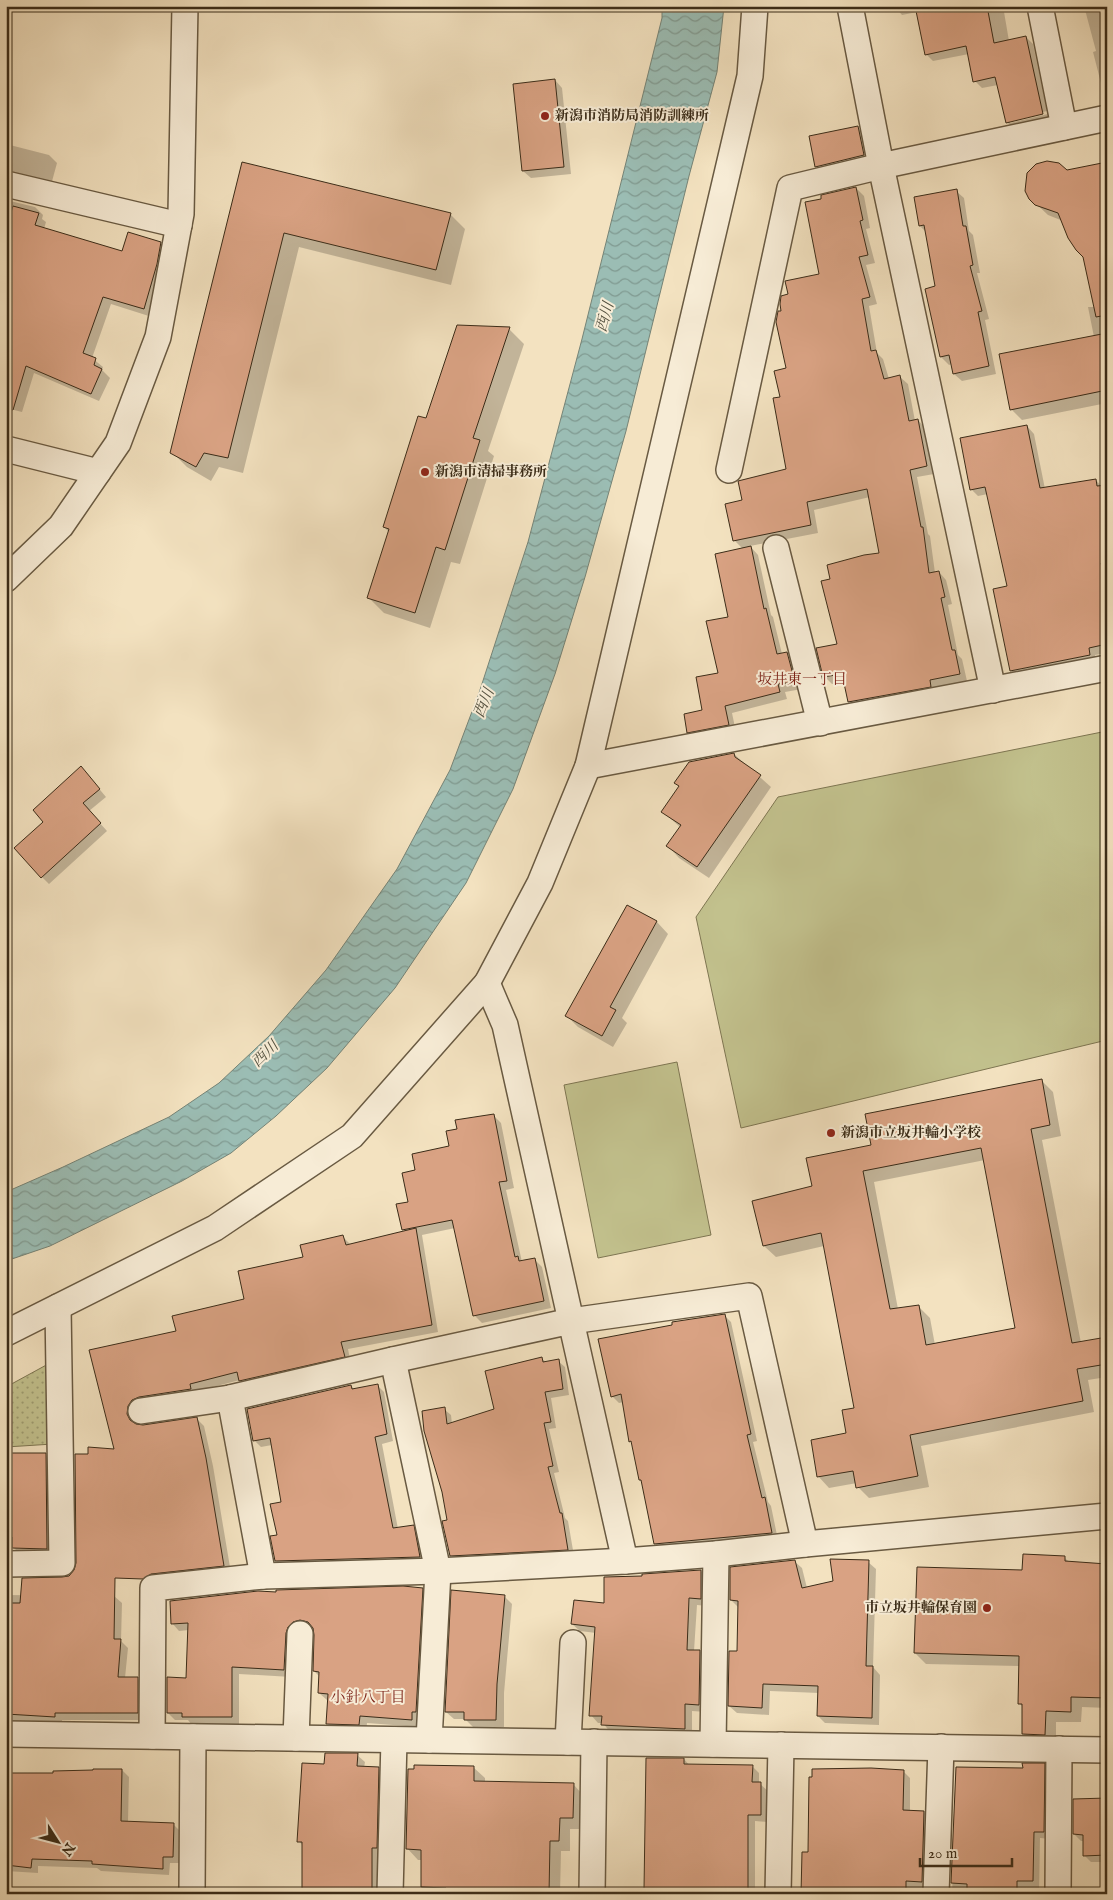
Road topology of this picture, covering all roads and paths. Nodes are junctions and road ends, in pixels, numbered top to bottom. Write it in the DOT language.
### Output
graph roads {
  1 [pos="185,6"];
  2 [pos="755,6"];
  3 [pos="850,6"];
  4 [pos="1040,6"];
  5 [pos="1107,118"];
  6 [pos="1064,127"];
  7 [pos="881,166"];
  8 [pos="6,184"];
  9 [pos="180,225"];
  10 [pos="6,449"];
  11 [pos="729,470"];
  12 [pos="98,472"];
  13 [pos="776,548"];
  14 [pos="6,579"];
  15 [pos="1107,668"];
  16 [pos="993,690"];
  17 [pos="820,723"];
  18 [pos="588,766"];
  19 [pos="487,983"];
  20 [pos="58,1307"];
  21 [pos="571,1321"];
  22 [pos="6,1333"];
  23 [pos="393,1360"];
  24 [pos="230,1398"];
  25 [pos="141,1411"];
  26 [pos="1107,1516"];
  27 [pos="805,1544"];
  28 [pos="716,1554"];
  29 [pos="625,1561"];
  30 [pos="6,1564"];
  31 [pos="438,1571"];
  32 [pos="263,1576"];
  33 [pos="300,1634"];
  34 [pos="573,1643"];
  35 [pos="6,1734"];
  36 [pos="152,1736"];
  37 [pos="193,1737"];
  38 [pos="296,1738"];
  39 [pos="394,1740"];
  40 [pos="430,1740"];
  41 [pos="568,1742"];
  42 [pos="594,1742"];
  43 [pos="714,1744"];
  44 [pos="781,1745"];
  45 [pos="941,1747"];
  46 [pos="1059,1749"];
  47 [pos="1107,1750"];
  48 [pos="192,1894"];
  49 [pos="390,1894"];
  50 [pos="592,1894"];
  51 [pos="778,1894"];
  52 [pos="936,1894"];
  53 [pos="1058,1894"];
  1 -- 9 [label="street"];
  2 -- 18 [label="street"];
  3 -- 7 [label="street"];
  4 -- 6 [label="street"];
  5 -- 6 [label="street"];
  6 -- 7 [label="street"];
  7 -- 11 [label="street"];
  7 -- 16 [label="street"];
  8 -- 9 [label="street"];
  9 -- 12 [label="street"];
  10 -- 12 [label="street"];
  12 -- 14 [label="street"];
  13 -- 17 [label="street"];
  15 -- 16 [label="street"];
  16 -- 17 [label="street"];
  17 -- 18 [label="street"];
  18 -- 19 [label="street"];
  19 -- 20 [label="street"];
  19 -- 21 [label="street"];
  20 -- 22 [label="street"];
  20 -- 30 [label="street"];
  21 -- 23 [label="street"];
  21 -- 27 [label="street"];
  21 -- 29 [label="street"];
  23 -- 24 [label="street"];
  23 -- 31 [label="street"];
  24 -- 25 [label="street"];
  24 -- 32 [label="street"];
  26 -- 27 [label="street"];
  27 -- 28 [label="street"];
  28 -- 29 [label="street"];
  28 -- 43 [label="street"];
  29 -- 31 [label="street"];
  31 -- 32 [label="street"];
  31 -- 40 [label="street"];
  32 -- 36 [label="street"];
  33 -- 38 [label="street"];
  34 -- 41 [label="street"];
  35 -- 36 [label="street"];
  36 -- 37 [label="street"];
  37 -- 38 [label="street"];
  37 -- 48 [label="street"];
  38 -- 39 [label="street"];
  39 -- 40 [label="street"];
  39 -- 49 [label="street"];
  40 -- 41 [label="street"];
  41 -- 42 [label="street"];
  42 -- 43 [label="street"];
  42 -- 50 [label="street"];
  43 -- 44 [label="street"];
  44 -- 45 [label="street"];
  44 -- 51 [label="street"];
  45 -- 46 [label="street"];
  45 -- 52 [label="street"];
  46 -- 47 [label="street"];
  46 -- 53 [label="street"];
}
